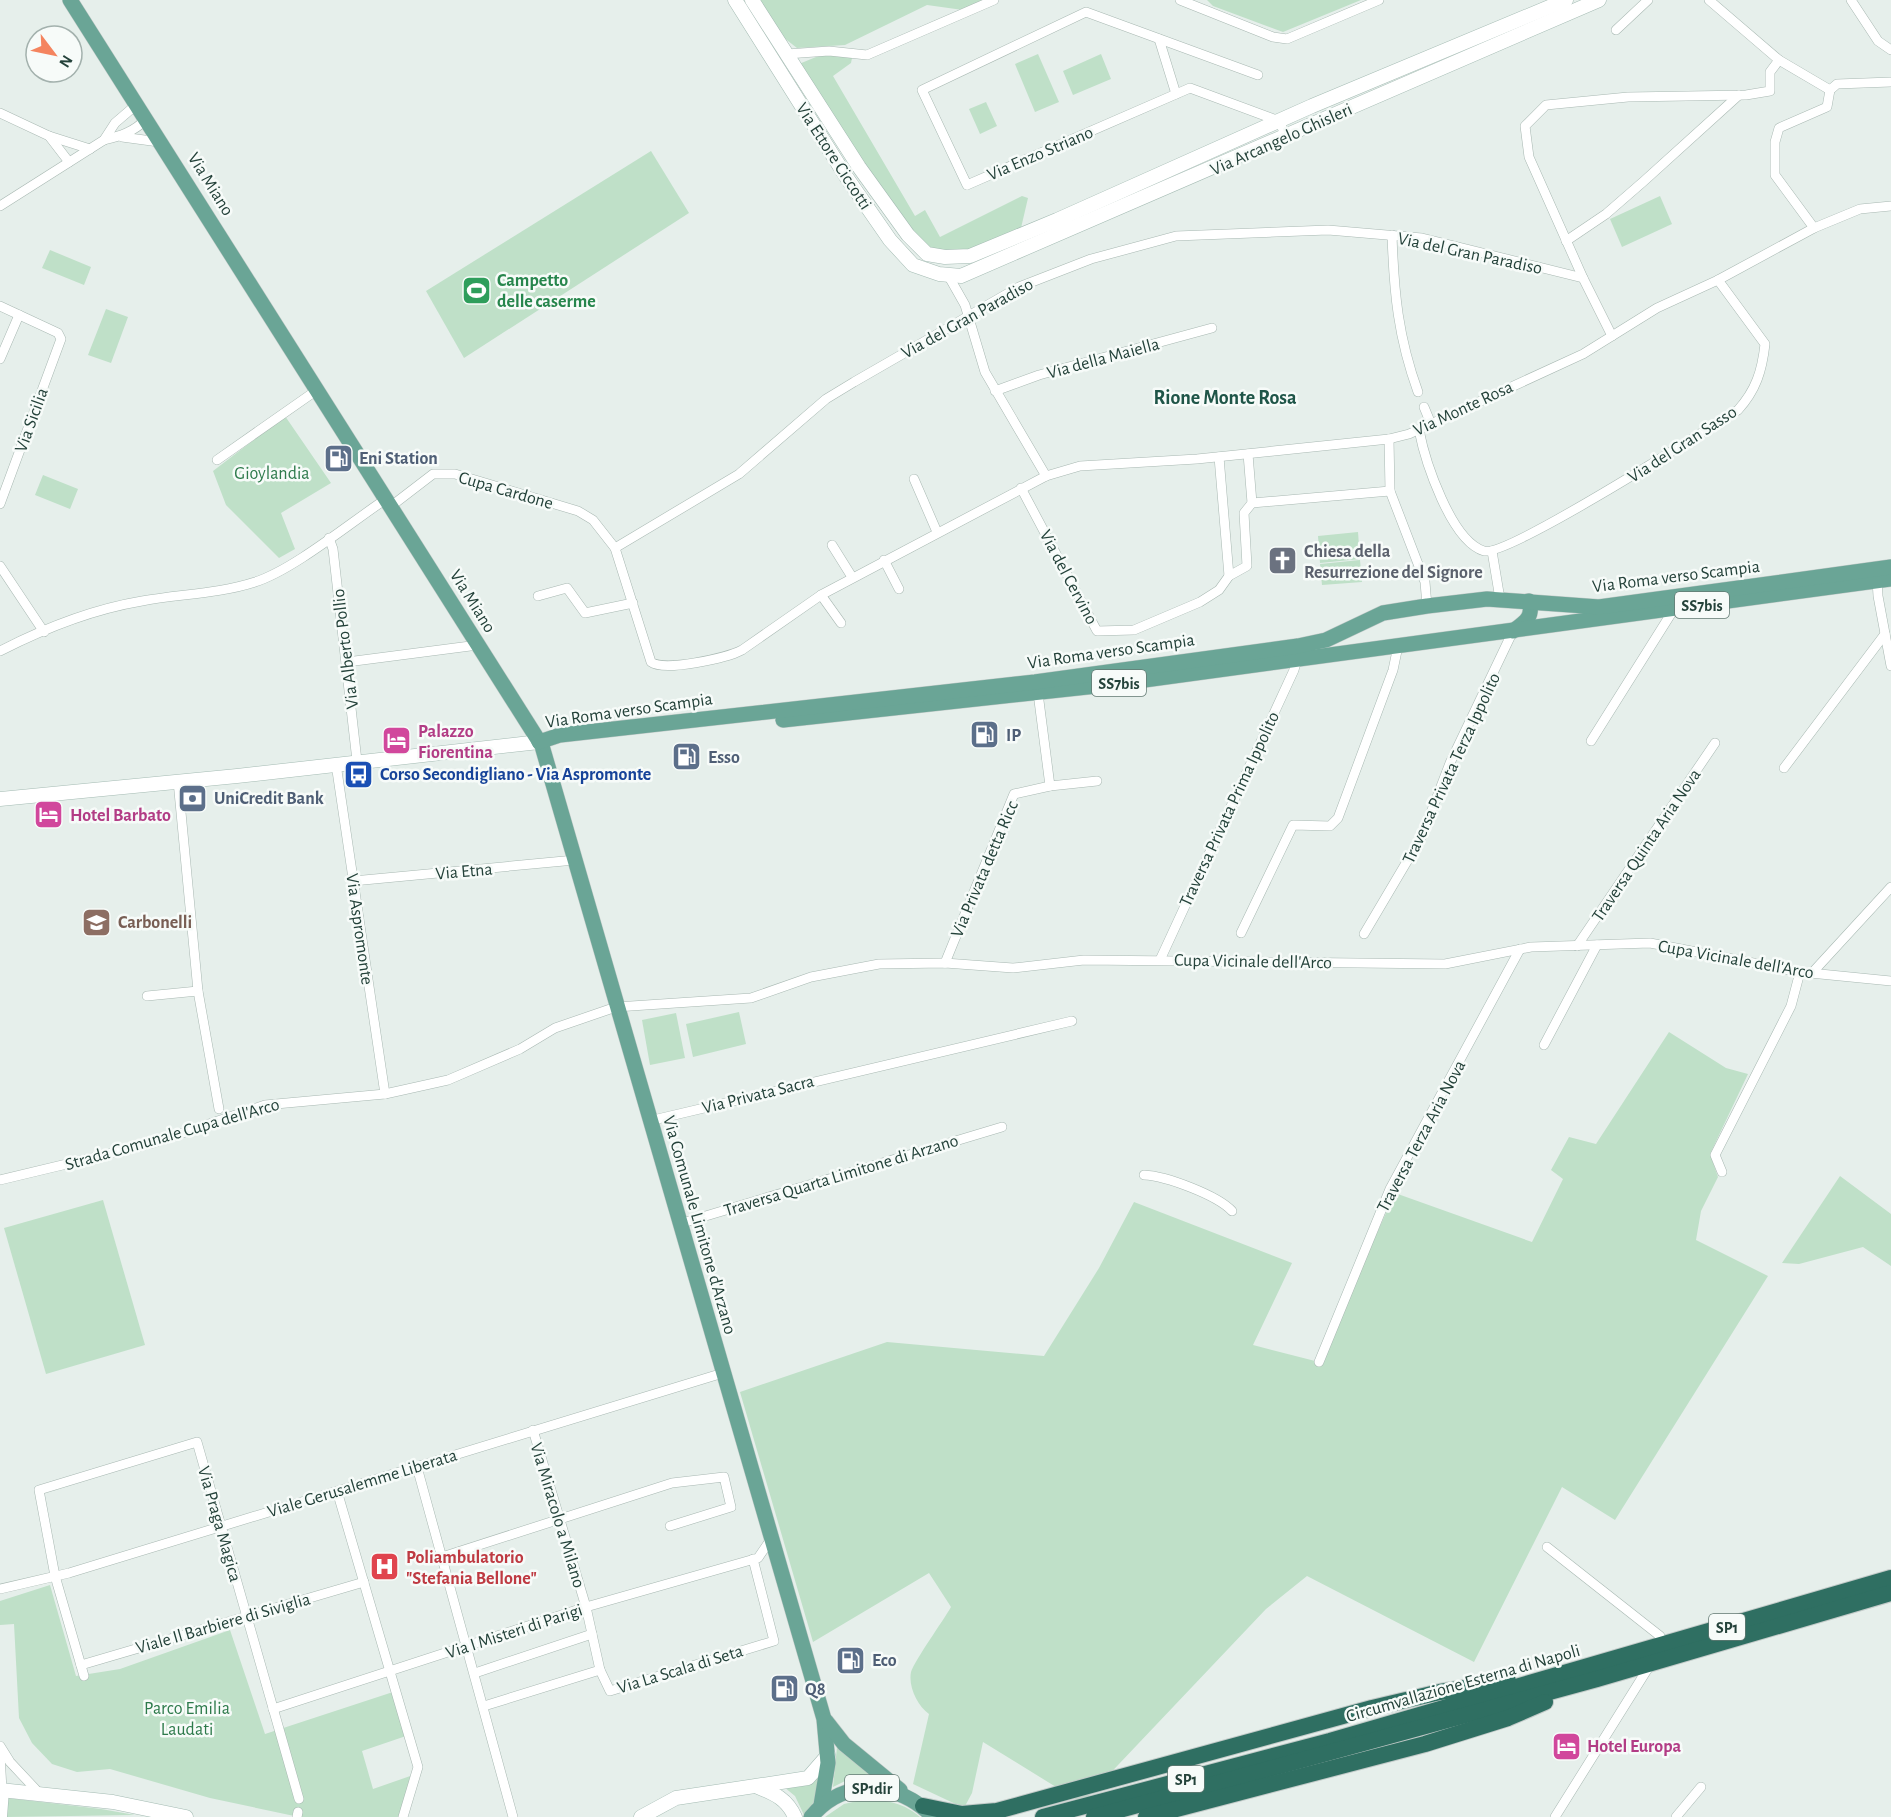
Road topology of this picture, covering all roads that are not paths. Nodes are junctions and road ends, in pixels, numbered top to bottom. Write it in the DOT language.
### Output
graph roads {
  1 [pos="70,0"];
  2 [pos="735,0"];
  3 [pos="752,0"];
  4 [pos="994,0"];
  5 [pos="1180,0"];
  6 [pos="1379,0"];
  7 [pos="1566,0"];
  8 [pos="1599,0"];
  9 [pos="1648,0"];
  10 [pos="1851,0"];
  11 [pos="1709,1"];
  12 [pos="1616,30"];
  13 [pos="1159,39"];
  14 [pos="1891,50"];
  15 [pos="787,54"];
  16 [pos="1779,60"];
  17 [pos="1258,75"];
  18 [pos="1891,81"];
  19 [pos="1830,90"];
  20 [pos="1176,94"];
  21 [pos="1739,95"];
  22 [pos="136,105"];
  23 [pos="0,113"];
  24 [pos="146,119"];
  25 [pos="1278,121"];
  26 [pos="50,136"];
  27 [pos="120,136"];
  28 [pos="1286,136"];
  29 [pos="104,140"];
  30 [pos="162,143"];
  31 [pos="90,149"];
  32 [pos="69,162"];
  33 [pos="0,206"];
  34 [pos="1891,206"];
  35 [pos="1814,228"];
  36 [pos="1392,236"];
  37 [pos="1566,241"];
  38 [pos="970,256"];
  39 [pos="955,275"];
  40 [pos="1582,278"];
  41 [pos="1718,280"];
  42 [pos="0,306"];
  43 [pos="19,315"];
  44 [pos="969,317"];
  45 [pos="1212,328"];
  46 [pos="1612,336"];
  47 [pos="0,359"];
  48 [pos="317,390"];
  49 [pos="995,391"];
  50 [pos="1418,392"];
  51 [pos="1424,407"];
  52 [pos="1431,424"];
  53 [pos="1419,430"];
  54 [pos="1389,439"];
  55 [pos="1248,454"];
  56 [pos="1219,457"];
  57 [pos="216,460"];
  58 [pos="1046,476"];
  59 [pos="914,479"];
  60 [pos="1021,489"];
  61 [pos="1390,491"];
  62 [pos="388,503"];
  63 [pos="1252,503"];
  64 [pos="0,504"];
  65 [pos="937,532"];
  66 [pos="328,538"];
  67 [pos="832,545"];
  68 [pos="615,548"];
  69 [pos="1492,551"];
  70 [pos="884,560"];
  71 [pos="0,566"];
  72 [pos="1891,567"];
  73 [pos="1229,576"];
  74 [pos="852,577"];
  75 [pos="1884,580"];
  76 [pos="898,589"];
  77 [pos="821,595"];
  78 [pos="538,596"];
  79 [pos="1500,599"];
  80 [pos="1529,601"];
  81 [pos="633,603"];
  82 [pos="1427,606"];
  83 [pos="1674,609"];
  84 [pos="1364,621"];
  85 [pos="842,623"];
  86 [pos="1514,631"];
  87 [pos="44,632"];
  88 [pos="1885,634"];
  89 [pos="478,645"];
  90 [pos="1398,646"];
  91 [pos="1377,648"];
  92 [pos="0,651"];
  93 [pos="1297,659"];
  94 [pos="347,662"];
  95 [pos="1891,666"];
  96 [pos="1036,689"];
  97 [pos="1591,741"];
  98 [pos="539,742"];
  99 [pos="1715,743"];
  100 [pos="357,761"];
  101 [pos="336,764"];
  102 [pos="1784,768"];
  103 [pos="1097,781"];
  104 [pos="178,782"];
  105 [pos="1050,786"];
  106 [pos="0,799"];
  107 [pos="575,860"];
  108 [pos="353,881"];
  109 [pos="1891,887"];
  110 [pos="1241,933"];
  111 [pos="1364,934"];
  112 [pos="1597,945"];
  113 [pos="1577,946"];
  114 [pos="1520,949"];
  115 [pos="1160,960"];
  116 [pos="945,963"];
  117 [pos="1800,972"];
  118 [pos="1812,973"];
  119 [pos="1891,981"];
  120 [pos="198,991"];
  121 [pos="147,996"];
  122 [pos="616,1007"];
  123 [pos="1072,1021"];
  124 [pos="1544,1045"];
  125 [pos="385,1094"];
  126 [pos="219,1108"];
  127 [pos="649,1121"];
  128 [pos="1002,1126"];
  129 [pos="1722,1172"];
  130 [pos="1144,1175"];
  131 [pos="0,1180"];
  132 [pos="1232,1211"];
  133 [pos="679,1224"];
  134 [pos="1319,1362"];
  135 [pos="723,1374"];
  136 [pos="533,1430"];
  137 [pos="417,1467"];
  138 [pos="338,1491"];
  139 [pos="560,1519"];
  140 [pos="220,1526"];
  141 [pos="670,1526"];
  142 [pos="771,1539"];
  143 [pos="1547,1547"];
  144 [pos="442,1557"];
  145 [pos="755,1559"];
  146 [pos="780,1570"];
  147 [pos="55,1576"];
  148 [pos="1891,1578"];
  149 [pos="364,1582"];
  150 [pos="0,1589"];
  151 [pos="1891,1593"];
  152 [pos="586,1607"];
  153 [pos="246,1616"];
  154 [pos="592,1634"];
  155 [pos="1660,1636"];
  156 [pos="468,1647"];
  157 [pos="1651,1663"];
  158 [pos="81,1665"];
  159 [pos="600,1670"];
  160 [pos="392,1671"];
  161 [pos="475,1673"];
  162 [pos="1562,1675"];
  163 [pos="84,1676"];
  164 [pos="1597,1679"];
  165 [pos="484,1706"];
  166 [pos="273,1709"];
  167 [pos="824,1719"];
  168 [pos="0,1746"];
  169 [pos="1332,1746"];
  170 [pos="0,1754"];
  171 [pos="828,1755"];
  172 [pos="756,1787"];
  173 [pos="1701,1787"];
  174 [pos="1,1790"];
  175 [pos="40,1794"];
  176 [pos="908,1797"];
  177 [pos="299,1799"];
  178 [pos="821,1805"];
  179 [pos="928,1811"];
  180 [pos="0,1817"];
  181 [pos="186,1817"];
  182 [pos="403,1817"];
  183 [pos="513,1817"];
  184 [pos="641,1817"];
  185 [pos="795,1817"];
  186 [pos="811,1817"];
  187 [pos="1043,1817"];
  188 [pos="1094,1817"];
  189 [pos="1146,1817"];
  190 [pos="1555,1817"];
  191 [pos="1676,1817"];
  1 -- 22 [label="main road, Via Miano"];
  2 -- 39 [label="street, Via Ettore Ciccotti"];
  3 -- 15 [label="street, Via Ettore Ciccotti"];
  4 -- 15 [label="street"];
  5 -- 6 [label="street"];
  7 -- 25 [label="street, Via Arcangelo Ghisleri"];
  8 -- 28 [label="street, Via Arcangelo Ghisleri"];
  9 -- 12 [label="street"];
  10 -- 14 [label="street"];
  11 -- 16 [label="street"];
  13 -- 17 [label="street"];
  13 -- 20 [label="street"];
  13 -- 20 [label="street, Via Enzo Striano"];
  15 -- 38 [label="street, Via Ettore Ciccotti"];
  16 -- 19 [label="street"];
  16 -- 21 [label="street"];
  18 -- 19 [label="street"];
  19 -- 35 [label="street"];
  20 -- 25 [label="street, Via Enzo Striano"];
  21 -- 37 [label="street"];
  21 -- 37 [label="street"];
  22 -- 24 [label="main road, Via Miano"];
  22 -- 29 [label="street"];
  23 -- 26 [label="street"];
  24 -- 27 [label="street"];
  24 -- 30 [label="main road, Via Miano"];
  25 -- 28 [label="street"];
  25 -- 38 [label="street, Via Arcangelo Ghisleri"];
  26 -- 31 [label="street"];
  26 -- 32 [label="street"];
  27 -- 29 [label="street"];
  27 -- 30 [label="street"];
  28 -- 39 [label="street, Via Arcangelo Ghisleri"];
  29 -- 31 [label="street"];
  30 -- 48 [label="main road, Via Miano"];
  31 -- 32 [label="street"];
  32 -- 33 [label="street"];
  34 -- 35 [label="street, Via Monte Rosa"];
  35 -- 41 [label="street, Via Monte Rosa"];
  36 -- 40 [label="street, Via del Gran Paradiso"];
  36 -- 44 [label="street, Via del Gran Paradiso"];
  36 -- 50 [label="street"];
  37 -- 40 [label="street"];
  39 -- 44 [label="street"];
  40 -- 46 [label="street"];
  41 -- 46 [label="street, Via Monte Rosa"];
  41 -- 69 [label="street, Via del Gran Sasso"];
  42 -- 43 [label="street"];
  43 -- 47 [label="street"];
  43 -- 64 [label="street, Via Sicilia"];
  44 -- 49 [label="street"];
  44 -- 68 [label="street, Via del Gran Paradiso"];
  45 -- 49 [label="street, Via della Maiella"];
  46 -- 52 [label="street, Via Monte Rosa"];
  48 -- 57 [label="street"];
  48 -- 62 [label="main road, Via Miano"];
  49 -- 58 [label="street"];
  51 -- 52 [label="street"];
  52 -- 53 [label="street, Via Monte Rosa"];
  53 -- 54 [label="street, Via Monte Rosa"];
  53 -- 69 [label="street"];
  54 -- 55 [label="street, Via Monte Rosa"];
  54 -- 61 [label="street"];
  55 -- 56 [label="street, Via Monte Rosa"];
  55 -- 63 [label="street"];
  56 -- 58 [label="street, Via Monte Rosa"];
  56 -- 73 [label="street"];
  58 -- 60 [label="street, Via Monte Rosa"];
  59 -- 65 [label="street"];
  60 -- 65 [label="street, Via Monte Rosa"];
  60 -- 73 [label="street, Via del Cervino"];
  61 -- 63 [label="street"];
  61 -- 82 [label="street"];
  62 -- 66 [label="street, Cupa Cardone"];
  62 -- 68 [label="street, Cupa Cardone"];
  62 -- 89 [label="main road, Via Miano"];
  63 -- 73 [label="street"];
  65 -- 70 [label="street, Via Monte Rosa"];
  66 -- 87 [label="street, Cupa Cardone"];
  66 -- 94 [label="street, Via Alberto Pollio"];
  67 -- 74 [label="street"];
  68 -- 81 [label="street, Via Monte Rosa"];
  69 -- 79 [label="street"];
  70 -- 74 [label="street, Via Monte Rosa"];
  70 -- 76 [label="street"];
  71 -- 87 [label="street"];
  72 -- 80 [label="main road, Via Roma verso Scampia / SS7bis"];
  74 -- 77 [label="street, Via Monte Rosa"];
  75 -- 83 [label="main road, Via Roma verso Scampia / SS7bis"];
  75 -- 88 [label="street"];
  77 -- 81 [label="street, Via Monte Rosa"];
  77 -- 85 [label="street"];
  78 -- 81 [label="street"];
  79 -- 80 [label="main road, Via Roma verso Scampia"];
  79 -- 82 [label="main road, Via Roma verso Scampia"];
  80 -- 86 [label="main road"];
  82 -- 84 [label="main road, Via Roma verso Scampia"];
  83 -- 86 [label="main road, Via Roma verso Scampia / SS7bis"];
  83 -- 97 [label="street"];
  84 -- 91 [label="main road"];
  84 -- 96 [label="main road, Via Roma verso Scampia / SS7bis"];
  86 -- 90 [label="main road, Via Roma verso Scampia"];
  86 -- 111 [label="street, Traversa Privata Terza Ippolito"];
  87 -- 92 [label="street, Cupa Cardone"];
  88 -- 95 [label="street"];
  88 -- 102 [label="street"];
  89 -- 94 [label="street"];
  89 -- 98 [label="main road, Via Miano"];
  90 -- 91 [label="main road, Via Roma verso Scampia"];
  90 -- 110 [label="street"];
  91 -- 93 [label="main road, Via Roma verso Scampia / SS7bis"];
  93 -- 96 [label="main road, Via Roma verso Scampia / SS7bis"];
  93 -- 115 [label="street, Traversa Privata Prima Ippolito"];
  94 -- 100 [label="street, Via Alberto Pollio"];
  96 -- 98 [label="main road, Via Roma verso Scampia / SS7bis"];
  96 -- 98 [label="main road, Via Roma verso Scampia / SS7bis"];
  96 -- 105 [label="street"];
  98 -- 100 [label="street"];
  98 -- 107 [label="main road, Via Comunale Limitone d'Arzano"];
  99 -- 113 [label="street, Traversa Quinta Aria Nova"];
  100 -- 101 [label="street"];
  101 -- 104 [label="street"];
  101 -- 108 [label="street, Via Aspromonte"];
  103 -- 105 [label="street"];
  104 -- 106 [label="street"];
  104 -- 120 [label="street"];
  105 -- 116 [label="street, Via Privata detta Ricc"];
  107 -- 108 [label="street, Via Etna"];
  107 -- 122 [label="main road, Via Comunale Limitone d'Arzano"];
  108 -- 125 [label="street, Via Aspromonte"];
  109 -- 118 [label="street"];
  112 -- 113 [label="street, Cupa Vicinale dell'Arco"];
  112 -- 117 [label="street, Cupa Vicinale dell'Arco"];
  112 -- 124 [label="street"];
  113 -- 114 [label="street, Cupa Vicinale dell'Arco"];
  114 -- 115 [label="street, Cupa Vicinale dell'Arco"];
  114 -- 134 [label="street, Traversa Terza Aria Nova"];
  115 -- 116 [label="street, Cupa Vicinale dell'Arco"];
  116 -- 122 [label="street, Cupa Vicinale dell'Arco"];
  117 -- 118 [label="street, Cupa Vicinale dell'Arco"];
  117 -- 129 [label="street"];
  118 -- 119 [label="street, Cupa Vicinale dell'Arco"];
  120 -- 121 [label="street"];
  120 -- 126 [label="street"];
  122 -- 125 [label="street, Strada Comunale Cupa dell'Arco"];
  122 -- 127 [label="main road, Via Comunale Limitone d'Arzano"];
  123 -- 127 [label="street, Via Privata Sacra"];
  125 -- 131 [label="street, Strada Comunale Cupa dell'Arco"];
  127 -- 133 [label="main road, Via Comunale Limitone d'Arzano"];
  128 -- 133 [label="street, Traversa Quarta Limitone di Arzano"];
  130 -- 132 [label="street"];
  133 -- 135 [label="main road, Via Comunale Limitone d'Arzano"];
  135 -- 136 [label="street, Viale Gerusalemme Liberata"];
  135 -- 142 [label="main road, Via Comunale Limitone d'Arzano"];
  136 -- 137 [label="street, Viale Gerusalemme Liberata"];
  136 -- 139 [label="street, Via Miracolo a Milano"];
  137 -- 138 [label="street, Viale Gerusalemme Liberata"];
  137 -- 144 [label="street"];
  138 -- 140 [label="street, Viale Gerusalemme Liberata"];
  138 -- 149 [label="street"];
  139 -- 141 [label="street"];
  139 -- 144 [label="street"];
  139 -- 152 [label="street, Via Miracolo a Milano"];
  140 -- 147 [label="street, Viale Gerusalemme Liberata"];
  140 -- 147 [label="street, Via Praga Magica"];
  140 -- 153 [label="street, Via Praga Magica"];
  142 -- 145 [label="street"];
  142 -- 146 [label="main road, Via Comunale Limitone d'Arzano"];
  143 -- 155 [label="street"];
  144 -- 156 [label="street"];
  145 -- 146 [label="street"];
  145 -- 152 [label="street, Via I Misteri di Parigi"];
  145 -- 159 [label="street, Via La Scala di Seta"];
  146 -- 167 [label="main road, Via Comunale Limitone d'Arzano"];
  147 -- 150 [label="street, Viale Gerusalemme Liberata"];
  147 -- 158 [label="street"];
  148 -- 162 [label="highway, Circumvallazione Esterna di Napoli / SP1"];
  149 -- 153 [label="street, Viale Il Barbiere di Siviglia"];
  149 -- 160 [label="street"];
  151 -- 157 [label="highway, Circumvallazione Esterna di Napoli / SP1"];
  152 -- 154 [label="street, Via Miracolo a Milano"];
  152 -- 156 [label="street, Via I Misteri di Parigi"];
  153 -- 158 [label="street, Viale Il Barbiere di Siviglia"];
  153 -- 166 [label="street, Via Praga Magica"];
  154 -- 159 [label="street, Via Miracolo a Milano"];
  154 -- 161 [label="street, Via I Misteri di Parigi"];
  156 -- 160 [label="street, Via I Misteri di Parigi"];
  156 -- 161 [label="street"];
  157 -- 164 [label="highway, Circumvallazione Esterna di Napoli / SP1"];
  157 -- 190 [label="street"];
  158 -- 163 [label="street"];
  159 -- 165 [label="street, Via La Scala di Seta"];
  160 -- 166 [label="street, Via I Misteri di Parigi"];
  160 -- 182 [label="street"];
  161 -- 165 [label="street"];
  162 -- 169 [label="highway, Circumvallazione Esterna di Napoli"];
  162 -- 179 [label="highway"];
  164 -- 169 [label="highway, Circumvallazione Esterna di Napoli / SP1"];
  164 -- 189 [label="highway"];
  165 -- 183 [label="street"];
  166 -- 177 [label="street, Via Praga Magica"];
  167 -- 171 [label="main road"];
  167 -- 176 [label="main road"];
  168 -- 175 [label="street"];
  169 -- 187 [label="highway, Circumvallazione Esterna di Napoli / SP1"];
  169 -- 188 [label="highway, Circumvallazione Esterna di Napoli / SP1"];
  170 -- 174 [label="street"];
  171 -- 172 [label="street"];
  171 -- 178 [label="main road"];
  172 -- 184 [label="street"];
  172 -- 185 [label="street"];
  173 -- 191 [label="street"];
  174 -- 175 [label="street"];
  174 -- 180 [label="street"];
  175 -- 181 [label="street"];
  176 -- 178 [label="main road, SP1dir"];
  176 -- 179 [label="main road, SP1dir"];
  178 -- 186 [label="main road, SP1dir"];
}
